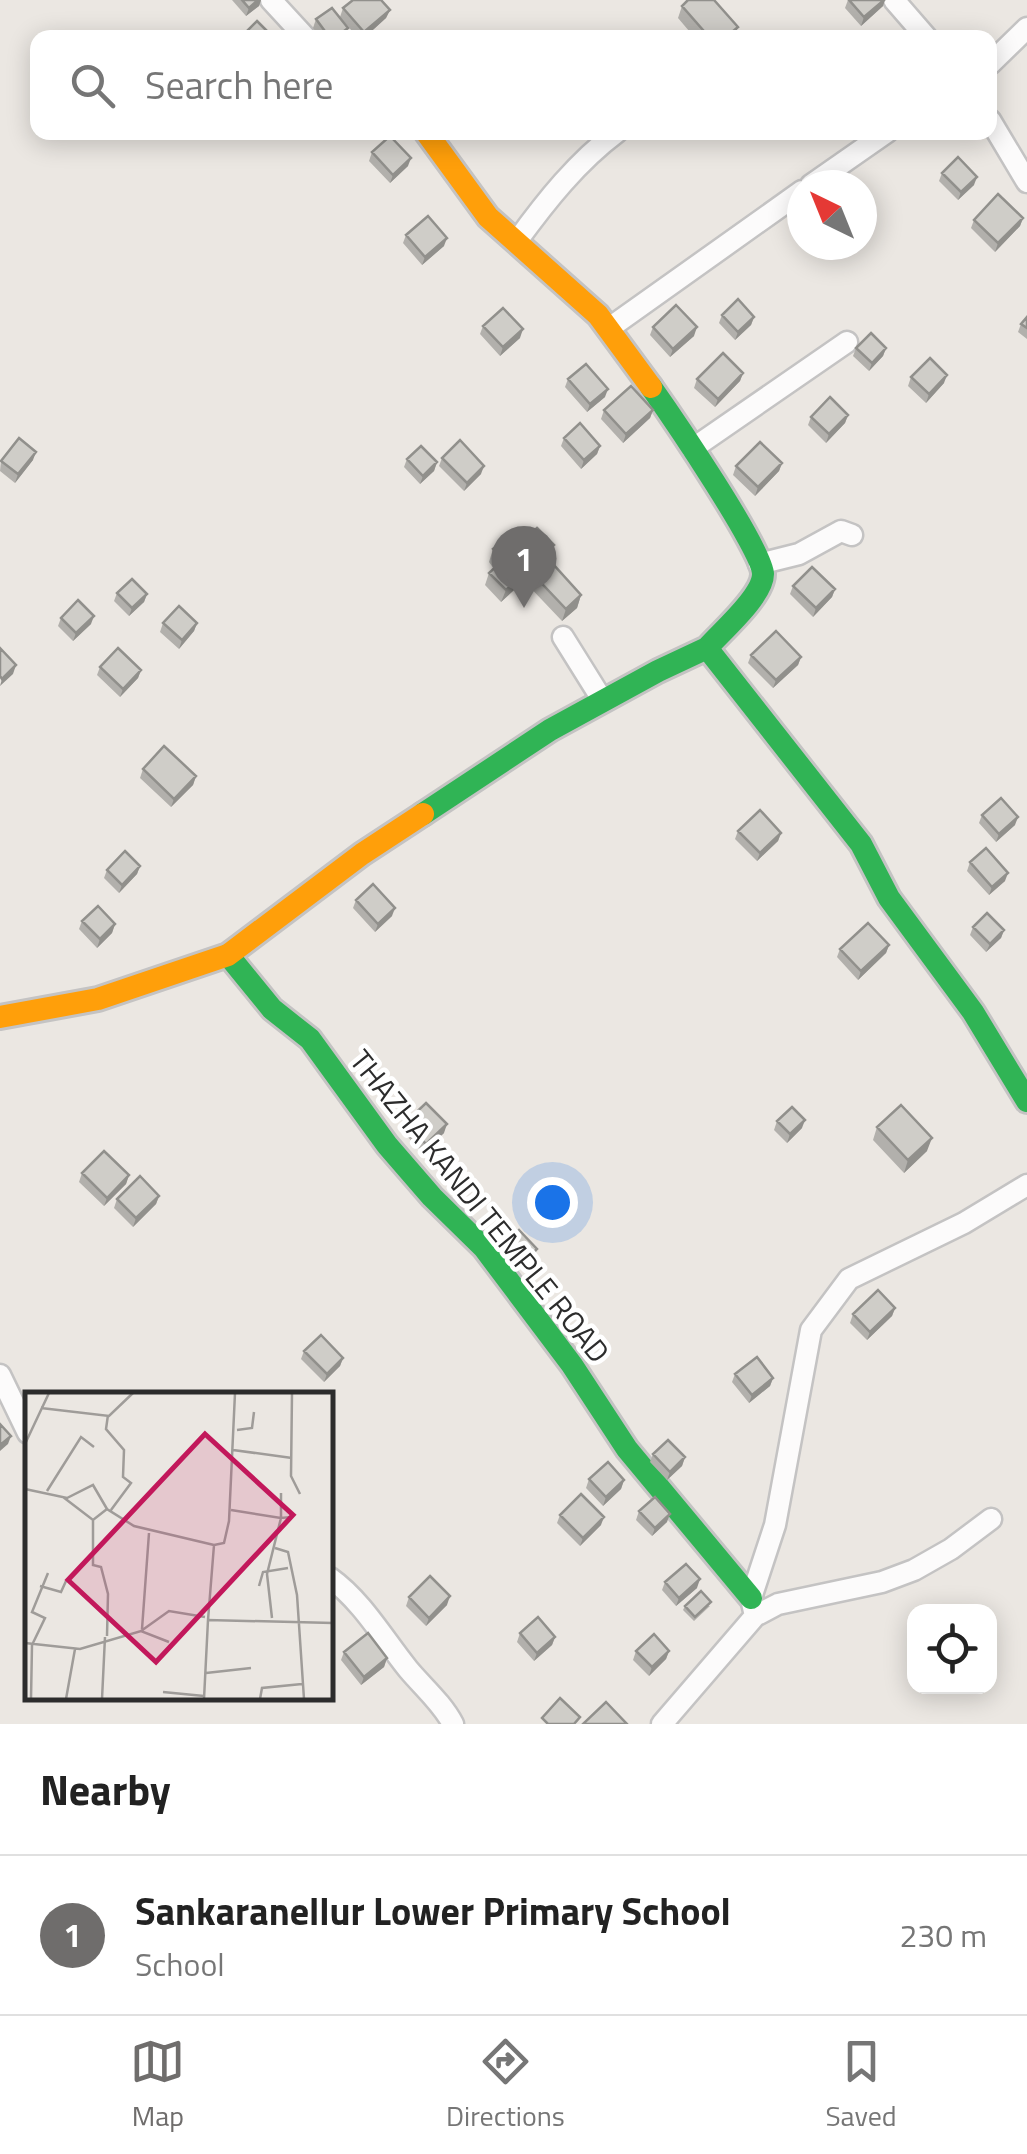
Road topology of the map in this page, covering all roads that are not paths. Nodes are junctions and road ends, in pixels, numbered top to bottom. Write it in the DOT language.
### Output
graph roads {
  1 [pos="271,0"];
  2 [pos="894,0"];
  3 [pos="1027,28"];
  4 [pos="299,30"];
  5 [pos="919,30"];
  6 [pos="997,57"];
  7 [pos="997,132"];
  8 [pos="432,140"];
  9 [pos="607,140"];
  10 [pos="876,140"];
  11 [pos="833,170"];
  12 [pos="1027,182"];
  13 [pos="787,202"];
  14 [pos="517,242"];
  15 [pos="608,329"];
  16 [pos="847,342"];
  17 [pos="692,449"];
  18 [pos="852,535"];
  19 [pos="759,564"];
  20 [pos="563,637"];
  21 [pos="707,648"];
  22 [pos="602,701"];
  23 [pos="228,955"];
  24 [pos="0,1017"];
  25 [pos="1027,1100"];
  26 [pos="1027,1185"];
  27 [pos="0,1375"];
  28 [pos="25,1427"];
  29 [pos="991,1520"];
  30 [pos="332,1580"];
  31 [pos="753,1607"];
  32 [pos="453,1724"];
  33 [pos="662,1724"];
  1 -- 4 [label="street"];
  2 -- 5 [label="street"];
  3 -- 6 [label="street"];
  7 -- 12 [label="street"];
  8 -- 14 [label="street"];
  9 -- 14 [label="street"];
  10 -- 11 [label="street"];
  13 -- 15 [label="street"];
  14 -- 15 [label="street"];
  15 -- 17 [label="street"];
  16 -- 17 [label="street"];
  17 -- 19 [label="street"];
  18 -- 19 [label="street"];
  19 -- 21 [label="street"];
  20 -- 22 [label="street"];
  21 -- 22 [label="street"];
  21 -- 25 [label="street"];
  22 -- 23 [label="street"];
  23 -- 24 [label="street"];
  23 -- 31 [label="street, THAZHA KANDI TEMPLE ROAD"];
  26 -- 31 [label="street"];
  27 -- 28 [label="street"];
  29 -- 31 [label="street"];
  30 -- 32 [label="street"];
  31 -- 33 [label="street"];
}
